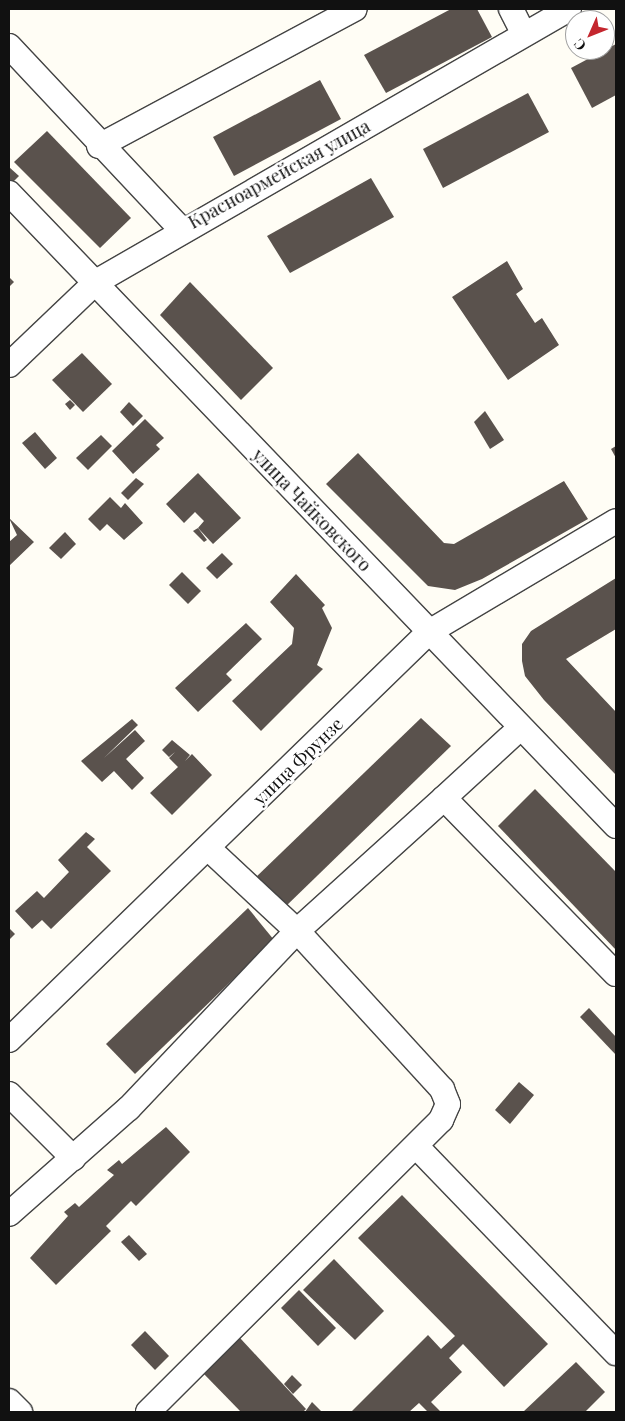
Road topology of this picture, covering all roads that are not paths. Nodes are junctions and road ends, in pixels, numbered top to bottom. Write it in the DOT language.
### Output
graph roads {
  1 [pos="355,9"];
  2 [pos="511,9"];
  3 [pos="568,9"];
  4 [pos="524,34"];
  5 [pos="9,46"];
  6 [pos="99,146"];
  7 [pos="9,193"];
  8 [pos="181,229"];
  9 [pos="96,282"];
  10 [pos="9,365"];
  11 [pos="616,521"];
  12 [pos="429,632"];
  13 [pos="520,728"];
  14 [pos="444,798"];
  15 [pos="616,826"];
  16 [pos="209,848"];
  17 [pos="297,931"];
  18 [pos="616,974"];
  19 [pos="9,1040"];
  20 [pos="9,1094"];
  21 [pos="416,1146"];
  22 [pos="72,1158"];
  23 [pos="9,1214"];
  24 [pos="616,1353"];
  25 [pos="9,1401"];
  26 [pos="20,1412"];
  27 [pos="148,1412"];
  1 -- 6 [label="street"];
  2 -- 4 [label="street"];
  3 -- 4 [label="street, Красноармейская улица"];
  4 -- 8 [label="street, Красноармейская улица"];
  5 -- 6 [label="street"];
  6 -- 8 [label="street"];
  7 -- 9 [label="street, улица Чайковского"];
  8 -- 9 [label="street, Красноармейская улица"];
  9 -- 10 [label="street, Красноармейская улица"];
  9 -- 12 [label="street, улица Чайковского"];
  11 -- 12 [label="street, улица Фрунзе"];
  12 -- 13 [label="street, улица Чайковского"];
  12 -- 16 [label="street, улица Фрунзе"];
  13 -- 14 [label="street"];
  13 -- 15 [label="street, улица Чайковского"];
  14 -- 17 [label="street"];
  14 -- 18 [label="street"];
  16 -- 17 [label="street"];
  16 -- 19 [label="street, улица Фрунзе"];
  17 -- 21 [label="street"];
  17 -- 22 [label="street"];
  20 -- 22 [label="street"];
  21 -- 24 [label="street"];
  21 -- 27 [label="street"];
  22 -- 23 [label="street"];
  25 -- 26 [label="street"];
}
